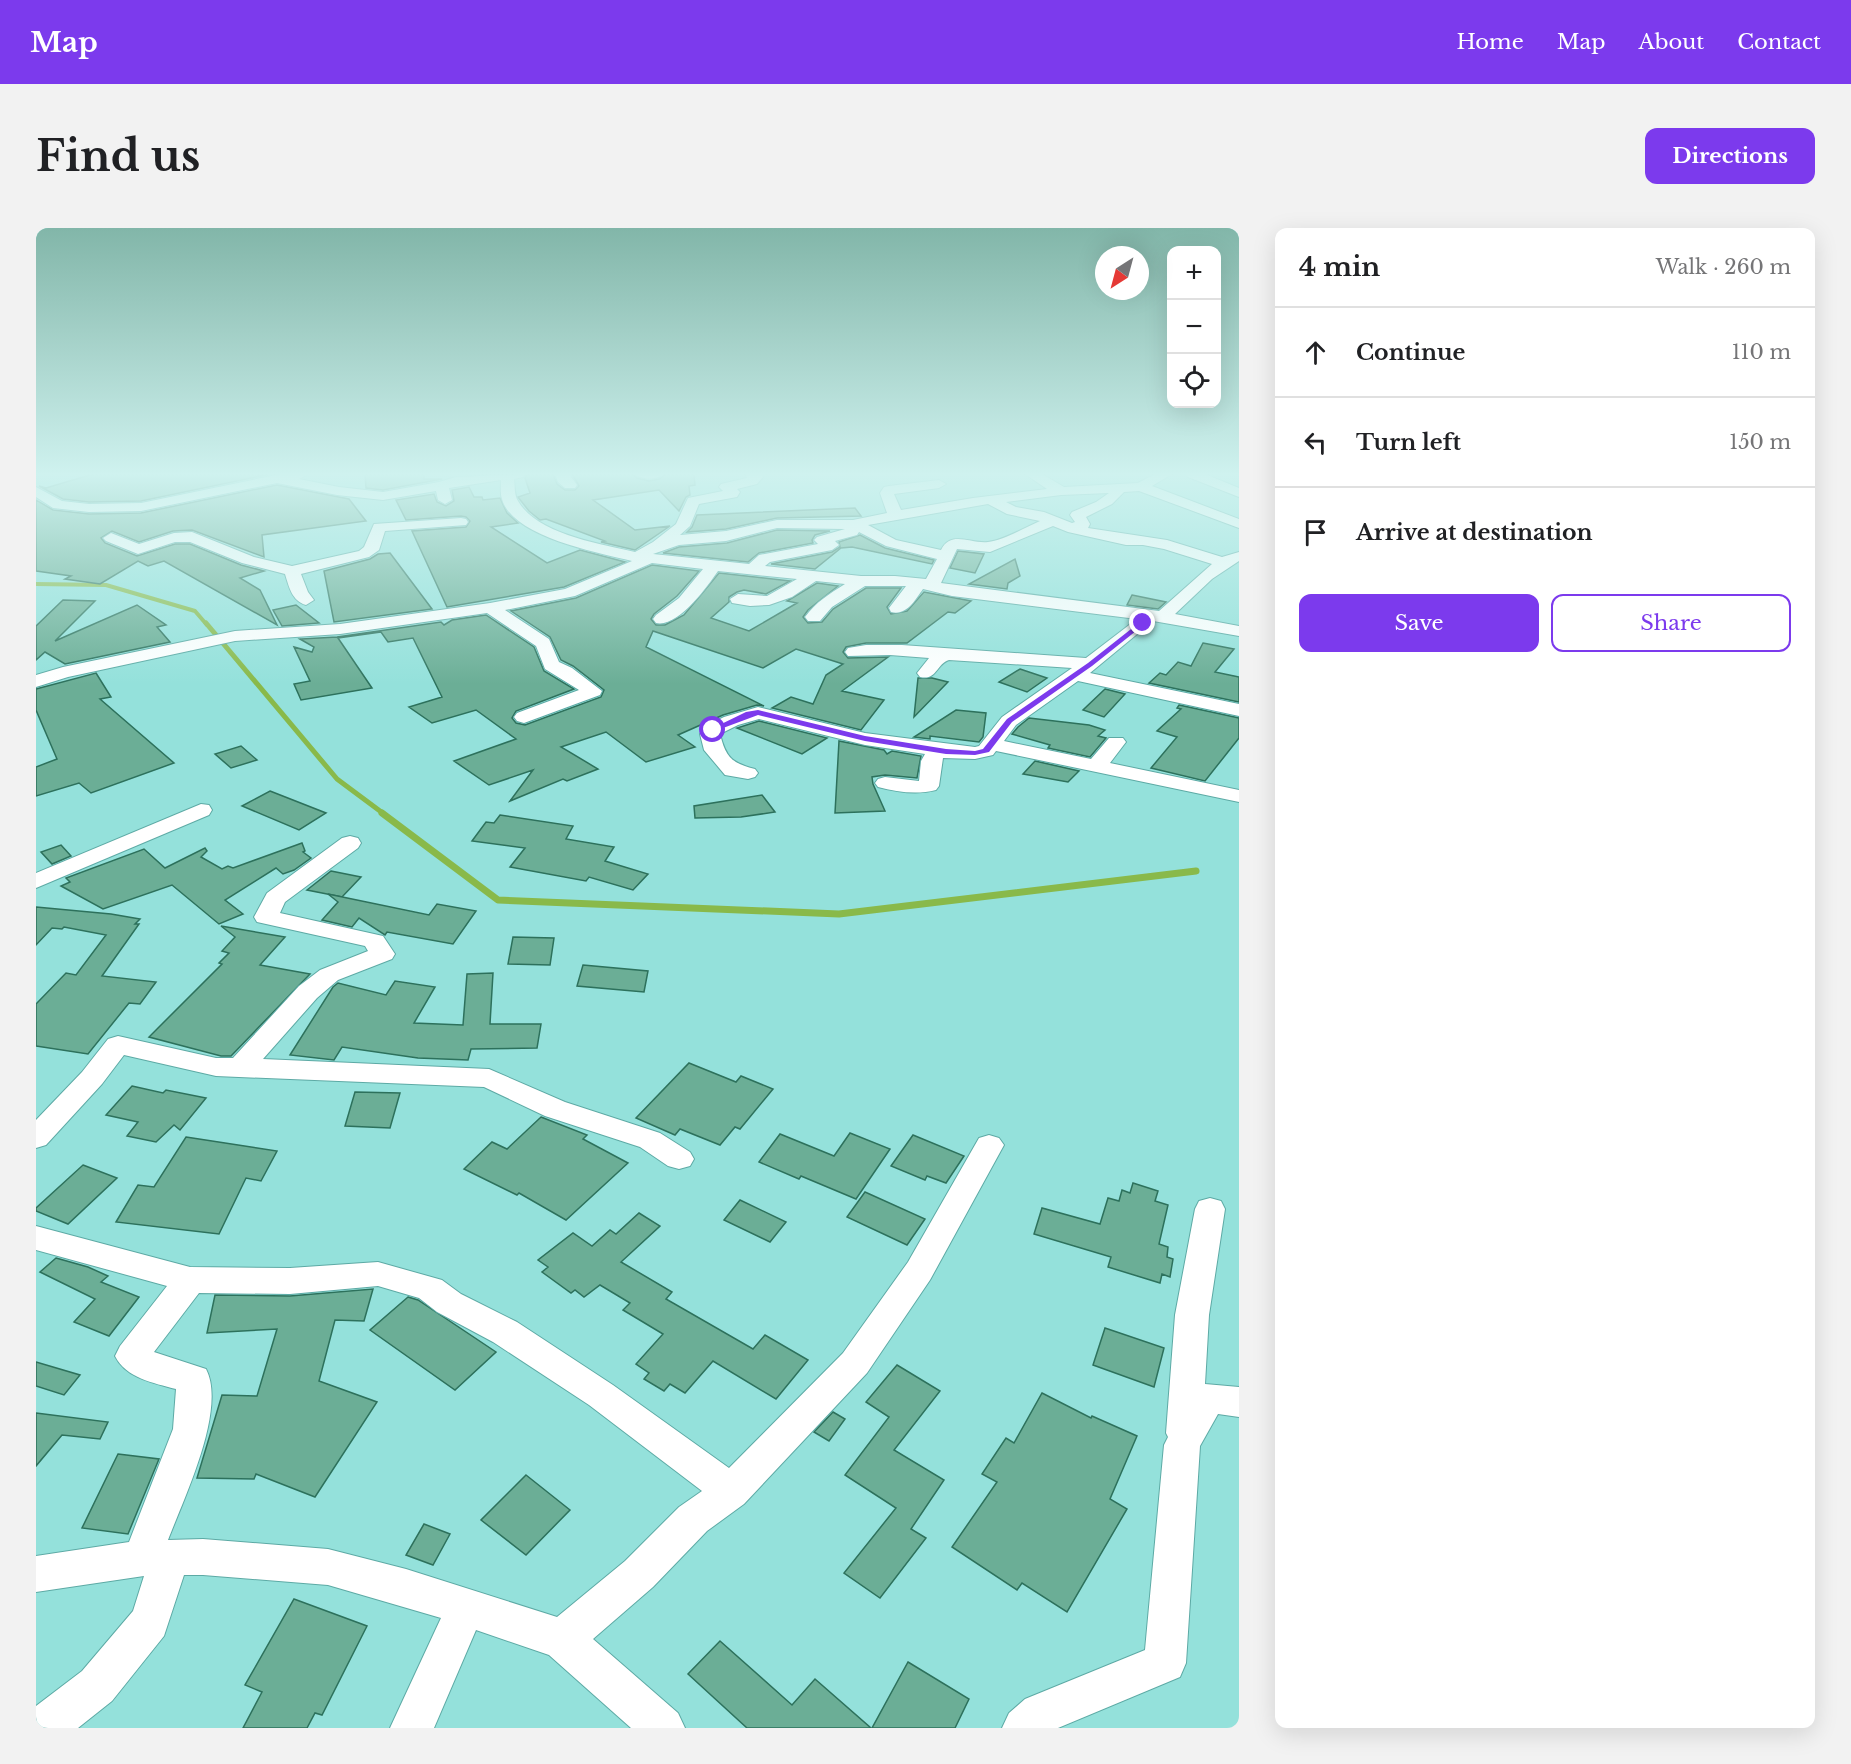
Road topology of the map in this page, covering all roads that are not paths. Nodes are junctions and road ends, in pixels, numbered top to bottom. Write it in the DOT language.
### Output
graph roads {
  1 [pos="126,544"];
  2 [pos="154,544"];
  3 [pos="209,544"];
  4 [pos="373,544"];
  5 [pos="594,544"];
  6 [pos="660,544"];
  7 [pos="670,544"];
  8 [pos="829,544"];
  9 [pos="895,544"];
  10 [pos="955,544"];
  11 [pos="968,544"];
  12 [pos="995,544"];
  13 [pos="1167,544"];
  14 [pos="1124,548"];
  15 [pos="648,554"];
  16 [pos="1239,554"];
  17 [pos="945,556"];
  18 [pos="1223,562"];
  19 [pos="714,565"];
  20 [pos="753,569"];
  21 [pos="292,571"];
  22 [pos="1208,573"];
  23 [pos="812,576"];
  24 [pos="861,580"];
  25 [pos="926,584"];
  26 [pos="738,599"];
  27 [pos="306,600"];
  28 [pos="490,608"];
  29 [pos="897,608"];
  30 [pos="1156,616"];
  31 [pos="814,617"];
  32 [pos="662,618"];
  33 [pos="1239,631"];
  34 [pos="854,652"];
  35 [pos="949,655"];
  36 [pos="1090,664"];
  37 [pos="926,673"];
  38 [pos="1074,675"];
  39 [pos="36,681"];
  40 [pos="1239,710"];
  41 [pos="524,717"];
  42 [pos="1116,742"];
  43 [pos="992,744"];
  44 [pos="946,752"];
  45 [pos="1096,766"];
  46 [pos="748,773"];
  47 [pos="885,783"];
  48 [pos="1239,796"];
  49 [pos="201,810"];
  50 [pos="350,843"];
  51 [pos="36,881"];
  52 [pos="240,1067"];
  53 [pos="36,1138"];
  54 [pos="989,1145"];
  55 [pos="679,1159"];
  56 [pos="1209,1209"];
  57 [pos="36,1238"];
  58 [pos="190,1281"];
  59 [pos="1239,1402"];
  60 [pos="1182,1445"];
  61 [pos="731,1492"];
  62 [pos="156,1558"];
  63 [pos="36,1574"];
  64 [pos="466,1608"];
  65 [pos="562,1639"];
  66 [pos="43,1728"];
  67 [pos="412,1728"];
  68 [pos="663,1728"];
  69 [pos="1024,1728"];
  1 -- 2 [label="street"];
  3 -- 21 [label="street"];
  4 -- 21 [label="street"];
  5 -- 15 [label="street"];
  6 -- 15 [label="street"];
  7 -- 15 [label="street"];
  8 -- 20 [label="street"];
  9 -- 17 [label="street"];
  10 -- 17 [label="street"];
  11 -- 12 [label="street"];
  13 -- 18 [label="street"];
  14 -- 22 [label="street"];
  15 -- 19 [label="street"];
  15 -- 28 [label="street"];
  16 -- 18 [label="street"];
  17 -- 25 [label="street"];
  18 -- 22 [label="street"];
  19 -- 20 [label="street"];
  19 -- 32 [label="street"];
  20 -- 23 [label="street"];
  21 -- 27 [label="street"];
  22 -- 30 [label="street"];
  23 -- 24 [label="street"];
  23 -- 26 [label="street"];
  24 -- 25 [label="street"];
  24 -- 31 [label="street"];
  25 -- 29 [label="street"];
  25 -- 30 [label="street"];
  28 -- 39 [label="street"];
  28 -- 41 [label="street"];
  30 -- 33 [label="street"];
  30 -- 36 [label="street"];
  34 -- 35 [label="street"];
  35 -- 36 [label="street"];
  35 -- 37 [label="street"];
  36 -- 38 [label="street"];
  38 -- 40 [label="street"];
  38 -- 43 [label="street"];
  42 -- 45 [label="street"];
  43 -- 44 [label="street"];
  43 -- 45 [label="street"];
  44 -- 46 [label="street"];
  44 -- 47 [label="street"];
  45 -- 48 [label="street"];
  49 -- 51 [label="street"];
  50 -- 52 [label="street"];
  52 -- 53 [label="street"];
  52 -- 55 [label="street"];
  54 -- 61 [label="street"];
  56 -- 60 [label="street"];
  57 -- 58 [label="street"];
  58 -- 61 [label="street"];
  58 -- 62 [label="street"];
  59 -- 60 [label="street"];
  60 -- 69 [label="street"];
  61 -- 65 [label="street"];
  62 -- 63 [label="street"];
  62 -- 64 [label="street"];
  62 -- 66 [label="street"];
  64 -- 65 [label="street"];
  64 -- 67 [label="street"];
  65 -- 68 [label="street"];
}
